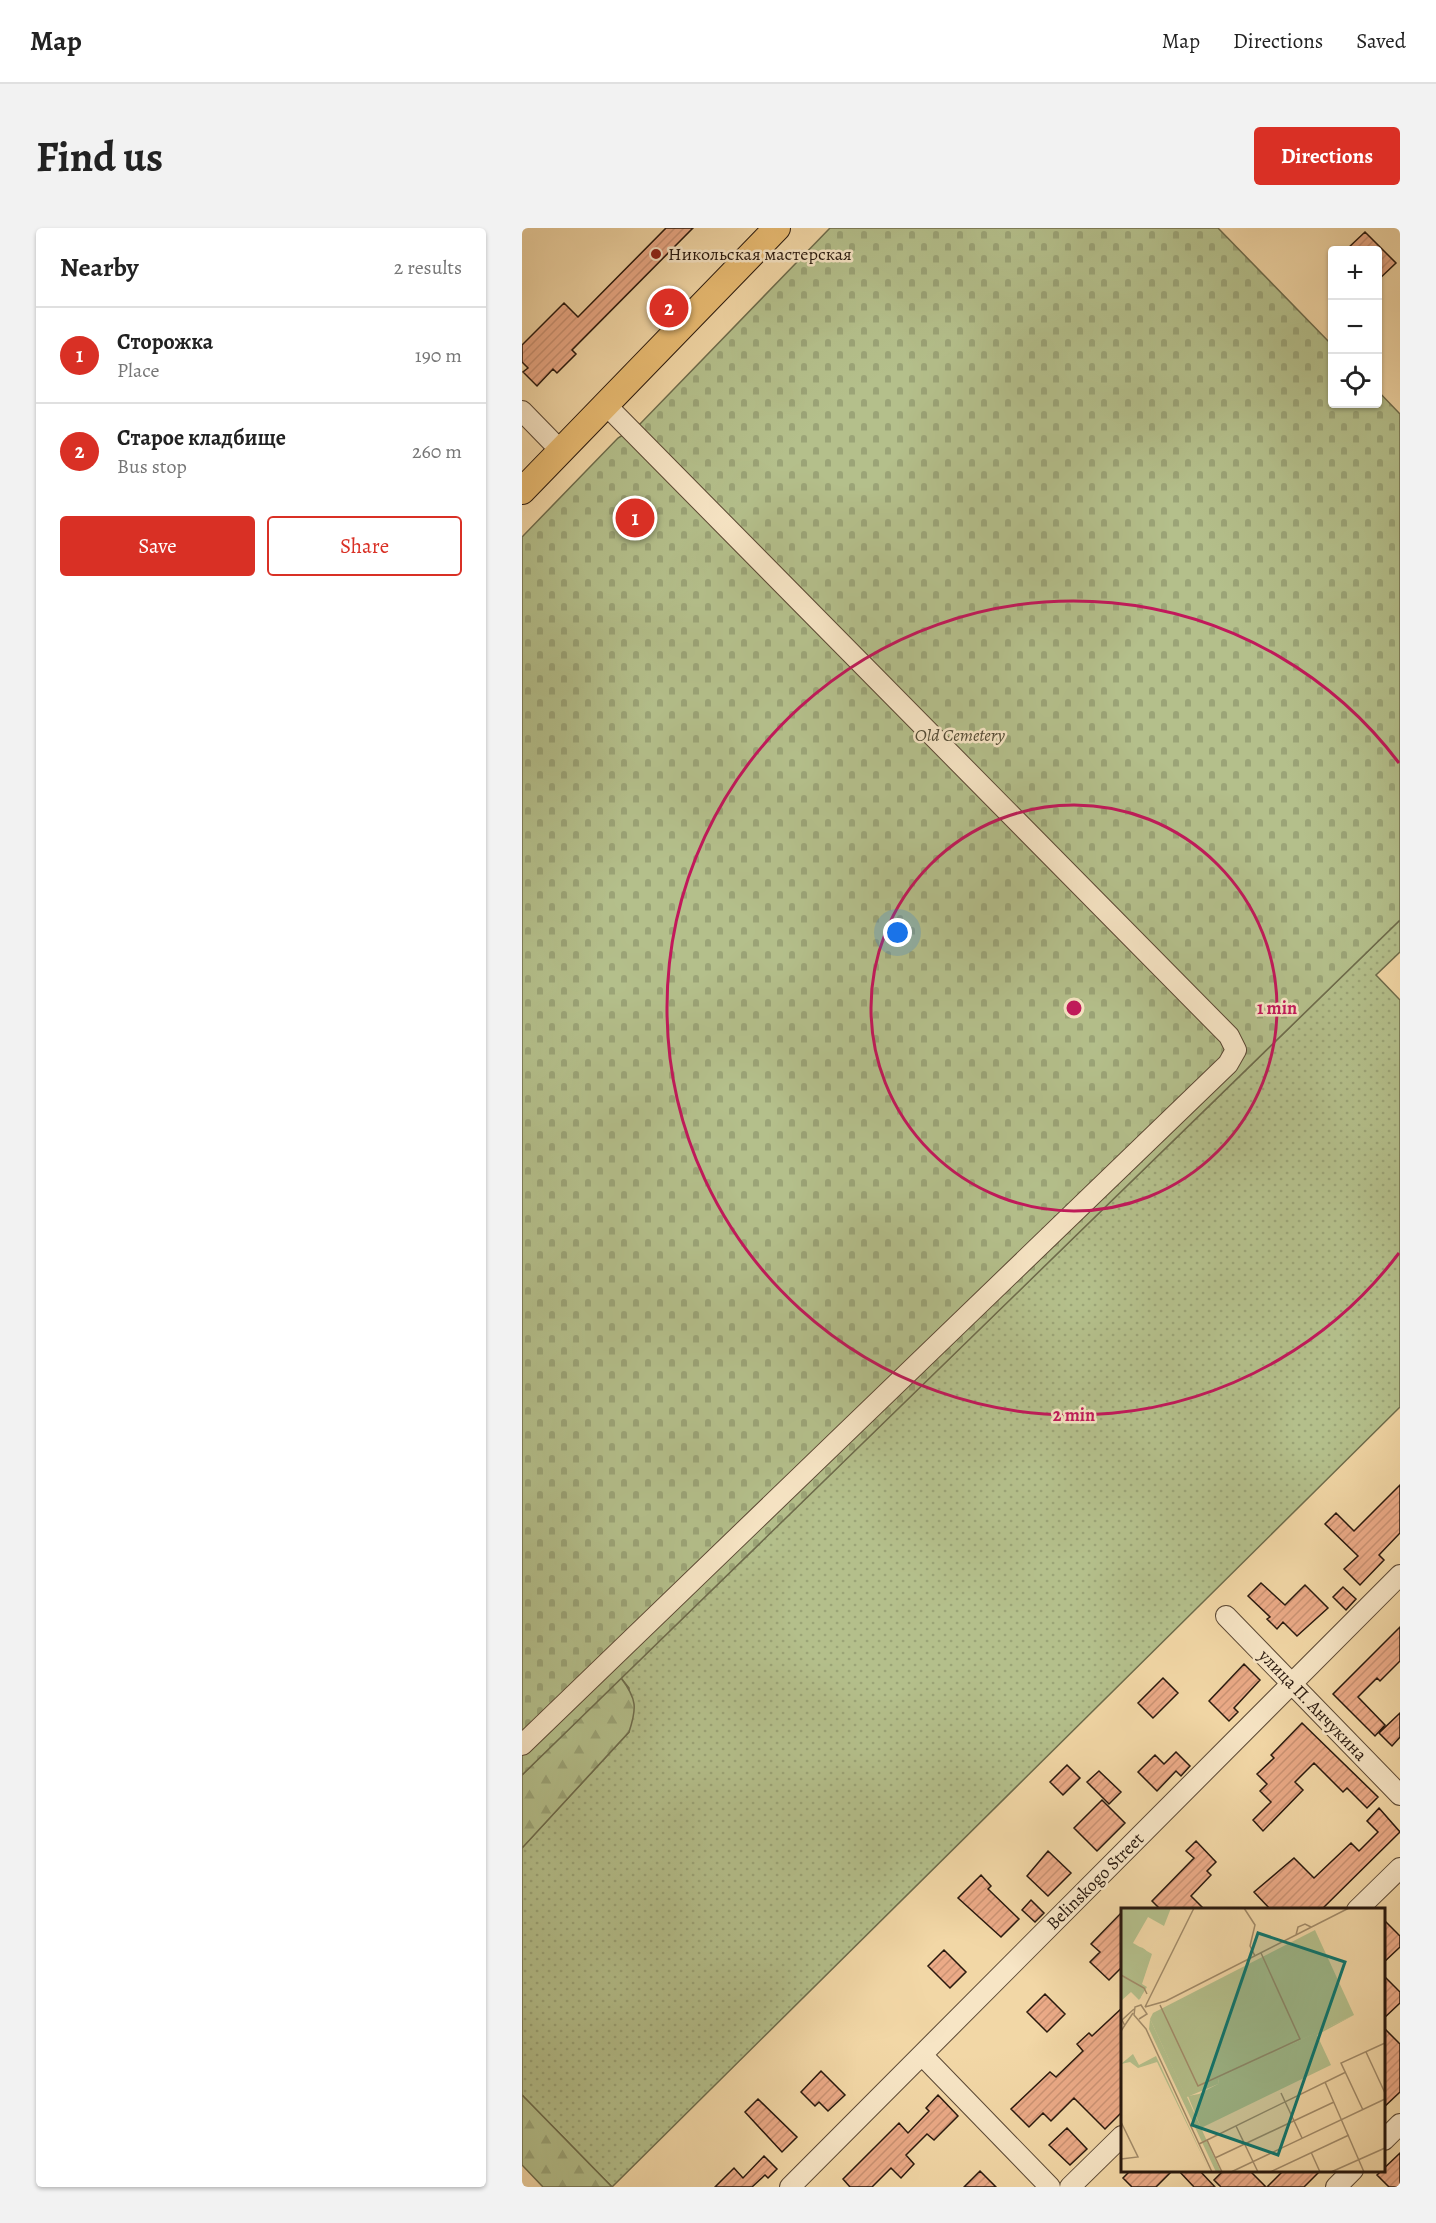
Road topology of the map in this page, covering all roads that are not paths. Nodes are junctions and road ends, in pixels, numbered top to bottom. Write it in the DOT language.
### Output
graph roads {
  1 [pos="777,228"];
  2 [pos="606,405"];
  3 [pos="522,411"];
  4 [pos="561,451"];
  5 [pos="522,491"];
  6 [pos="1400,1575"];
  7 [pos="1226,1616"];
  8 [pos="1292,1683"];
  9 [pos="522,1745"];
  10 [pos="1400,1795"];
  11 [pos="1400,1868"];
  12 [pos="1359,1908"];
  13 [pos="922,2055"];
  14 [pos="1400,2124"];
  15 [pos="1121,2137"];
  16 [pos="1385,2138"];
  17 [pos="1351,2172"];
  18 [pos="790,2187"];
  19 [pos="1050,2187"];
  20 [pos="1070,2187"];
  21 [pos="1336,2187"];
  1 -- 2 [label="main road"];
  2 -- 4 [label="main road"];
  2 -- 9 [label="street"];
  3 -- 4 [label="street"];
  4 -- 5 [label="main road"];
  6 -- 8 [label="street, Belinskogo Street"];
  7 -- 8 [label="street, улица П. Анчукина"];
  8 -- 10 [label="street, улица П. Анчукина"];
  8 -- 13 [label="street, Belinskogo Street"];
  11 -- 12 [label="street"];
  13 -- 18 [label="street, Belinskogo Street"];
  13 -- 19 [label="street"];
  14 -- 16 [label="street"];
  15 -- 20 [label="street"];
  17 -- 21 [label="street"];
}
